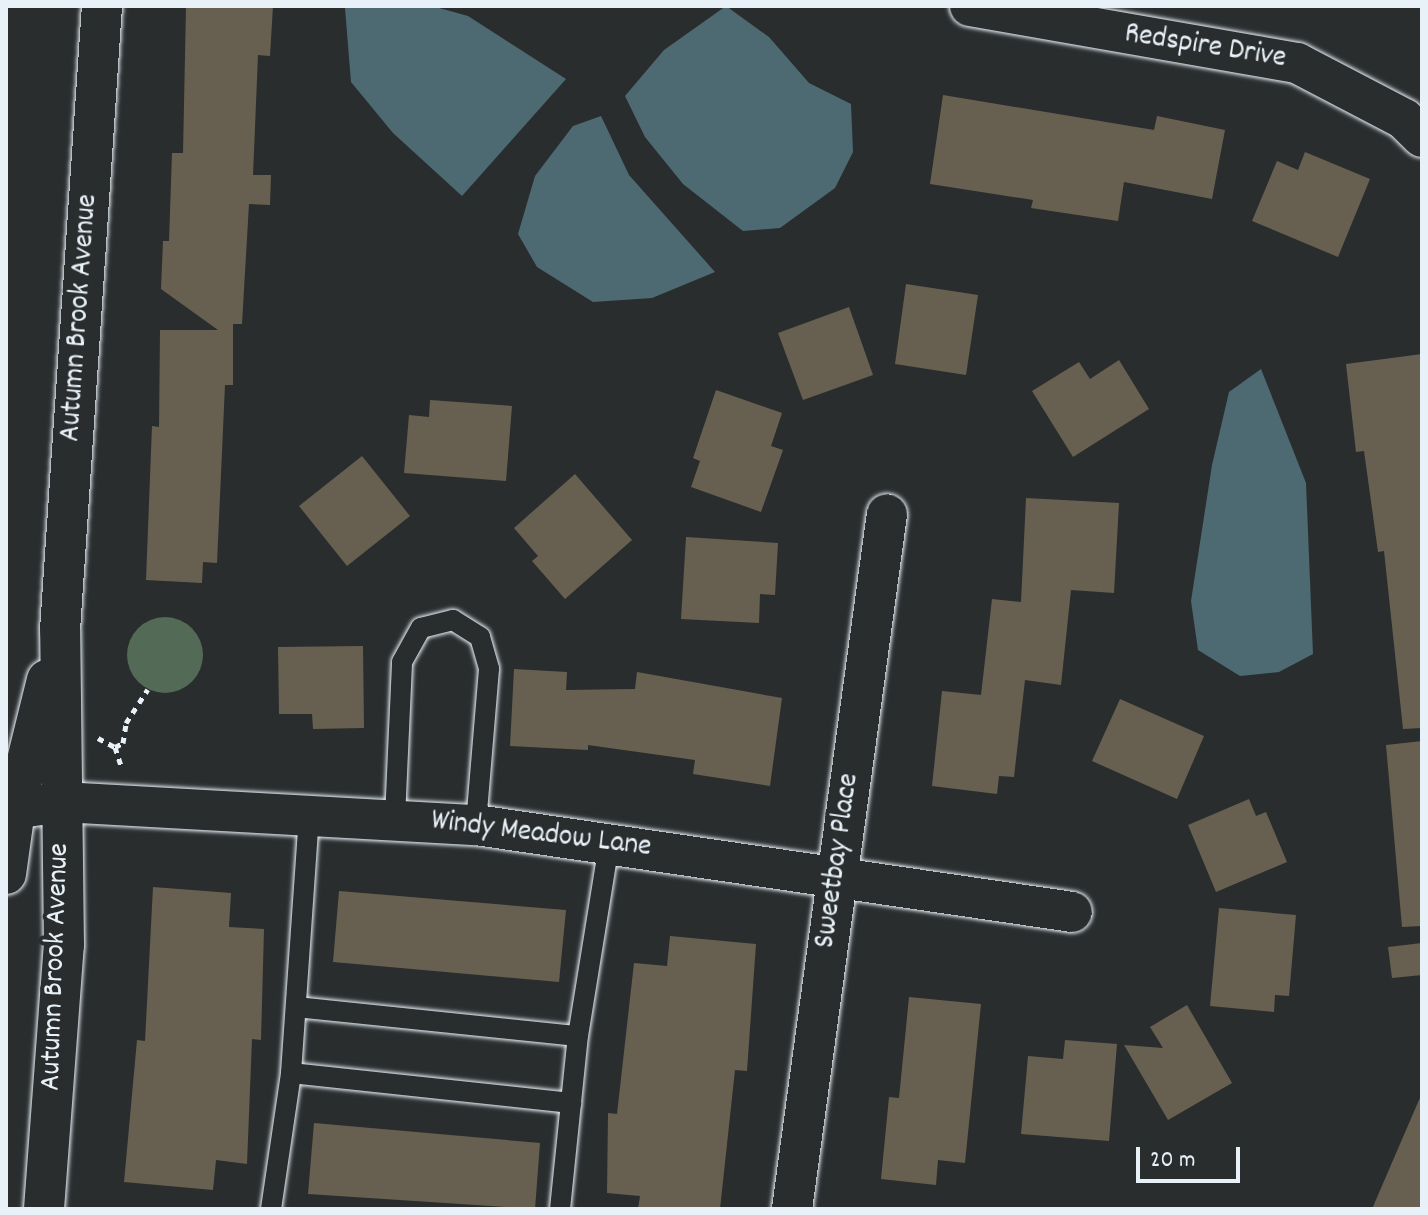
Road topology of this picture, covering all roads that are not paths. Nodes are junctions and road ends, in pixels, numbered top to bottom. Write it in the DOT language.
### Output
graph roads {
  1 [pos="102,6"];
  2 [pos="970,6"];
  3 [pos="1422,137"];
  4 [pos="887,514"];
  5 [pos="60,630"];
  6 [pos="62,802"];
  7 [pos="10,810"];
  8 [pos="309,814"];
  9 [pos="395,818"];
  10 [pos="476,825"];
  11 [pos="609,844"];
  12 [pos="6,874"];
  13 [pos="837,875"];
  14 [pos="1072,912"];
  15 [pos="296,1007"];
  16 [pos="578,1036"];
  17 [pos="291,1073"];
  18 [pos="571,1103"];
  19 [pos="44,1209"];
  20 [pos="271,1209"];
  21 [pos="560,1209"];
  22 [pos="792,1209"];
  1 -- 5 [label="street, Autumn Brook Avenue"];
  2 -- 3 [label="street, Redspire Drive"];
  4 -- 13 [label="street, Sweetbay Place"];
  5 -- 6 [label="street, Autumn Brook Avenue"];
  5 -- 7 [label="street, Autumn Brook Avenue"];
  6 -- 7 [label="street, Windy Meadow Lane"];
  6 -- 8 [label="street, Windy Meadow Lane"];
  6 -- 19 [label="street, Autumn Brook Avenue"];
  7 -- 12 [label="street, Autumn Brook Avenue"];
  8 -- 9 [label="street, Windy Meadow Lane"];
  8 -- 15 [label="lane"];
  9 -- 10 [label="street, Windy Meadow Lane"];
  9 -- 10 [label="lane"];
  10 -- 11 [label="street, Windy Meadow Lane"];
  11 -- 13 [label="street, Windy Meadow Lane"];
  11 -- 16 [label="lane"];
  13 -- 14 [label="street, Windy Meadow Lane"];
  13 -- 22 [label="street, Sweetbay Place"];
  15 -- 16 [label="lane"];
  15 -- 17 [label="lane"];
  16 -- 18 [label="lane"];
  17 -- 18 [label="lane"];
  17 -- 20 [label="lane"];
  18 -- 21 [label="lane"];
}
